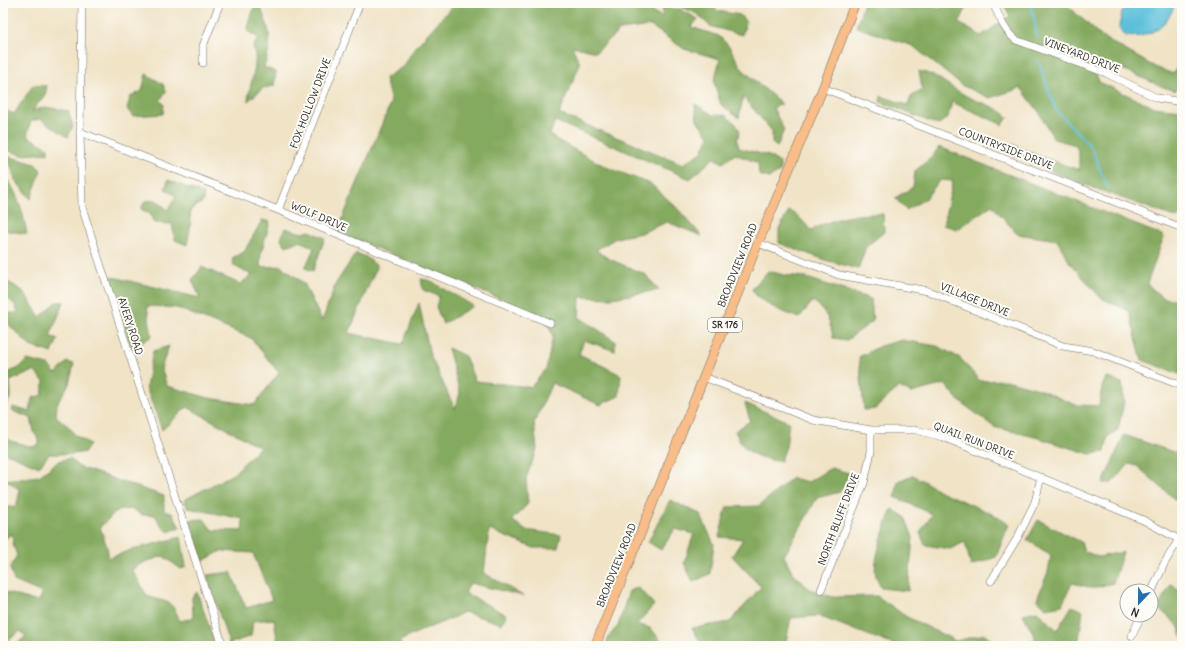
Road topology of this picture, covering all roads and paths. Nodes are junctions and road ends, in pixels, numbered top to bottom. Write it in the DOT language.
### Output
graph roads {
  1 [pos="82,3"];
  2 [pos="220,3"];
  3 [pos="360,3"];
  4 [pos="855,3"];
  5 [pos="993,3"];
  6 [pos="203,63"];
  7 [pos="823,88"];
  8 [pos="1182,102"];
  9 [pos="80,132"];
  10 [pos="278,210"];
  11 [pos="1182,228"];
  12 [pos="758,243"];
  13 [pos="550,323"];
  14 [pos="704,377"];
  15 [pos="1182,386"];
  16 [pos="871,430"];
  17 [pos="1041,477"];
  18 [pos="1181,540"];
  19 [pos="991,581"];
  20 [pos="1155,583"];
  21 [pos="821,590"];
  22 [pos="1138,623"];
  23 [pos="1132,636"];
  24 [pos="223,646"];
  25 [pos="595,646"];
  1 -- 9 [label="street, AVERY ROAD"];
  2 -- 6 [label="street"];
  3 -- 10 [label="street, FOX HOLLOW DRIVE"];
  4 -- 7 [label="main road, BROADVIEW ROAD / SR 176"];
  5 -- 8 [label="street, VINEYARD DRIVE"];
  7 -- 11 [label="street, COUNTRYSIDE DRIVE"];
  7 -- 12 [label="main road, BROADVIEW ROAD / SR 176"];
  9 -- 10 [label="street, WOLF DRIVE"];
  9 -- 24 [label="street, AVERY ROAD"];
  10 -- 13 [label="street, WOLF DRIVE"];
  12 -- 14 [label="main road, BROADVIEW ROAD / SR 176"];
  12 -- 15 [label="street, VILLAGE DRIVE"];
  14 -- 16 [label="street, QUAIL RUN DRIVE"];
  14 -- 25 [label="main road, BROADVIEW ROAD / SR 176"];
  16 -- 17 [label="street, QUAIL RUN DRIVE"];
  16 -- 21 [label="street, NORTH BLUFF DRIVE"];
  17 -- 18 [label="street, QUAIL RUN DRIVE"];
  17 -- 19 [label="street"];
  18 -- 20 [label="street"];
  22 -- 23 [label="street"];
}
